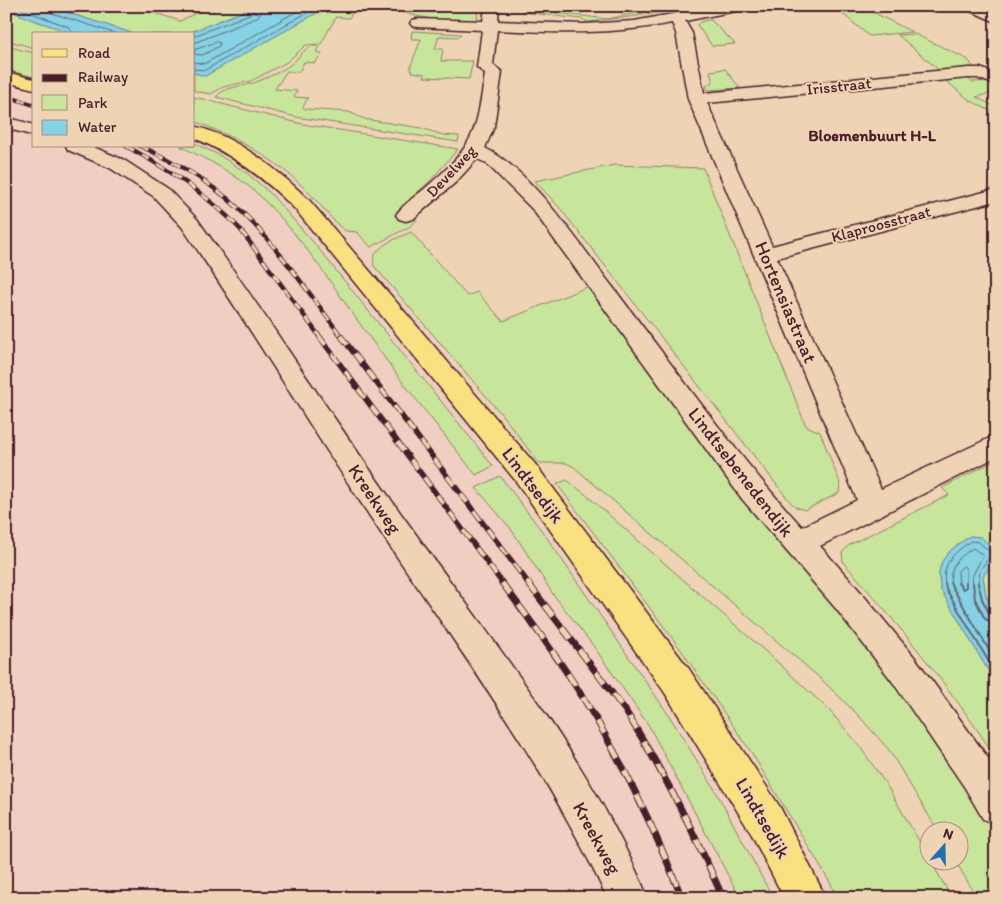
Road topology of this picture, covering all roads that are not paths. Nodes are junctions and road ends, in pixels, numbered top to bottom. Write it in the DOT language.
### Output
graph roads {
  1 [pos="492,6"];
  2 [pos="741,6"];
  3 [pos="971,6"];
  4 [pos="996,18"];
  5 [pos="677,19"];
  6 [pos="417,23"];
  7 [pos="490,27"];
  8 [pos="6,77"];
  9 [pos="996,80"];
  10 [pos="32,84"];
  11 [pos="697,99"];
  12 [pos="6,122"];
  13 [pos="32,130"];
  14 [pos="195,131"];
  15 [pos="80,148"];
  16 [pos="474,150"];
  17 [pos="996,195"];
  18 [pos="406,215"];
  19 [pos="766,254"];
  20 [pos="996,445"];
  21 [pos="873,504"];
  22 [pos="798,543"];
  23 [pos="996,806"];
  24 [pos="628,898"];
  25 [pos="806,898"];
  1 -- 7 [label="street, Develweg"];
  2 -- 5 [label="street"];
  3 -- 4 [label="street"];
  5 -- 7 [label="street"];
  5 -- 11 [label="street, Hortensiastraat"];
  6 -- 7 [label="street"];
  7 -- 16 [label="street, Develweg"];
  8 -- 10 [label="main road"];
  9 -- 11 [label="street, Irisstraat"];
  11 -- 19 [label="street, Hortensiastraat"];
  12 -- 13 [label="street"];
  14 -- 25 [label="main road, Lindtsedijk"];
  15 -- 24 [label="street, Kreekweg"];
  16 -- 18 [label="street, Develweg"];
  16 -- 22 [label="street, Lindtsebenedendijk"];
  17 -- 19 [label="street, Klaproosstraat"];
  19 -- 21 [label="street, Hortensiastraat"];
  20 -- 21 [label="street"];
  21 -- 22 [label="street"];
  22 -- 23 [label="street, Lindtsebenedendijk"];
}
